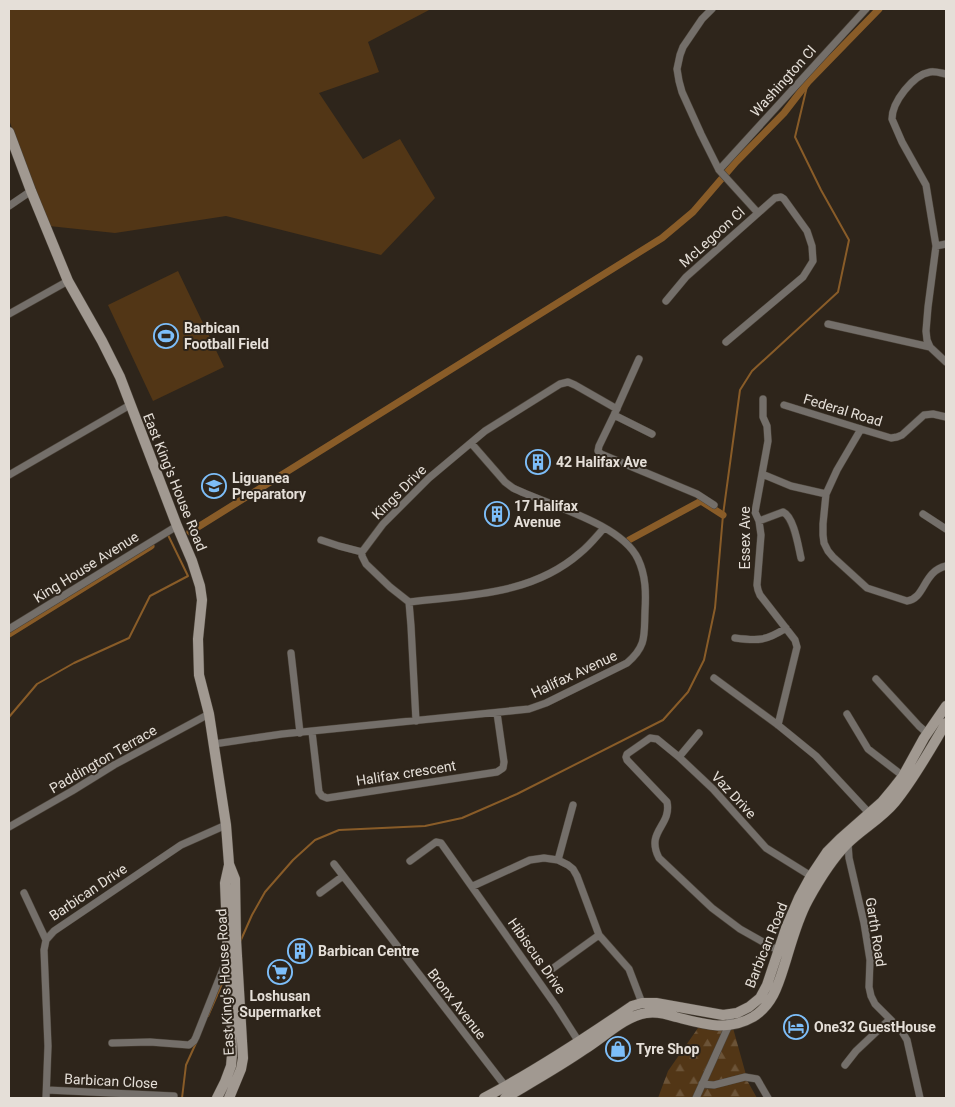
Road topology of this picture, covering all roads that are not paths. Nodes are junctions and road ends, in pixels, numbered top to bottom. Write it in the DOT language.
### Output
graph roads {
  1 [pos="712,9"];
  2 [pos="866,9"];
  3 [pos="946,74"];
  4 [pos="9,132"];
  5 [pos="719,170"];
  6 [pos="31,191"];
  7 [pos="9,206"];
  8 [pos="758,213"];
  9 [pos="946,244"];
  10 [pos="936,246"];
  11 [pos="68,281"];
  12 [pos="666,301"];
  13 [pos="9,314"];
  14 [pos="828,324"];
  15 [pos="726,342"];
  16 [pos="930,347"];
  17 [pos="639,359"];
  18 [pos="946,362"];
  19 [pos="764,398"];
  20 [pos="130,405"];
  21 [pos="784,405"];
  22 [pos="616,412"];
  23 [pos="946,417"];
  24 [pos="861,430"];
  25 [pos="652,434"];
  26 [pos="471,443"];
  27 [pos="762,474"];
  28 [pos="9,475"];
  29 [pos="826,494"];
  30 [pos="714,506"];
  31 [pos="923,514"];
  32 [pos="759,521"];
  33 [pos="177,526"];
  34 [pos="604,528"];
  35 [pos="946,529"];
  36 [pos="321,540"];
  37 [pos="362,552"];
  38 [pos="801,558"];
  39 [pos="946,566"];
  40 [pos="409,602"];
  41 [pos="786,628"];
  42 [pos="9,629"];
  43 [pos="735,638"];
  44 [pos="291,653"];
  45 [pos="714,678"];
  46 [pos="876,679"];
  47 [pos="946,706"];
  48 [pos="497,713"];
  49 [pos="210,714"];
  50 [pos="847,714"];
  51 [pos="416,721"];
  52 [pos="946,722"];
  53 [pos="778,725"];
  54 [pos="312,732"];
  55 [pos="300,733"];
  56 [pos="699,733"];
  57 [pos="928,733"];
  58 [pos="214,744"];
  59 [pos="679,757"];
  60 [pos="903,776"];
  61 [pos="573,805"];
  62 [pos="869,813"];
  63 [pos="226,825"];
  64 [pos="9,826"];
  65 [pos="848,843"];
  66 [pos="558,860"];
  67 [pos="410,861"];
  68 [pos="229,864"];
  69 [pos="334,864"];
  70 [pos="343,876"];
  71 [pos="811,876"];
  72 [pos="472,886"];
  73 [pos="24,893"];
  74 [pos="320,893"];
  75 [pos="599,935"];
  76 [pos="46,940"];
  77 [pos="779,951"];
  78 [pos="228,957"];
  79 [pos="552,969"];
  80 [pos="642,1003"];
  81 [pos="731,1014"];
  82 [pos="890,1019"];
  83 [pos="729,1025"];
  84 [pos="579,1042"];
  85 [pos="112,1044"];
  86 [pos="845,1065"];
  87 [pos="702,1084"];
  88 [pos="47,1090"];
  89 [pos="89,1095"];
  90 [pos="508,1095"];
  91 [pos="174,1096"];
  92 [pos="46,1098"];
  93 [pos="216,1098"];
  94 [pos="229,1098"];
  95 [pos="484,1098"];
  96 [pos="696,1098"];
  97 [pos="768,1098"];
  98 [pos="920,1098"];
  1 -- 5 [label="street"];
  2 -- 5 [label="street, Washington Cl"];
  3 -- 10 [label="street"];
  4 -- 6 [label="main road, East King's House Road"];
  5 -- 8 [label="street"];
  6 -- 7 [label="street"];
  6 -- 11 [label="main road, East King's House Road"];
  8 -- 12 [label="street, McLegoon Cl"];
  8 -- 15 [label="street, McLegoon Cl"];
  9 -- 10 [label="street"];
  10 -- 16 [label="street"];
  11 -- 13 [label="street"];
  11 -- 20 [label="main road, East King's House Road"];
  14 -- 16 [label="street"];
  16 -- 18 [label="street"];
  17 -- 22 [label="street"];
  19 -- 27 [label="street, Essex Ave"];
  20 -- 28 [label="street"];
  20 -- 33 [label="main road, East King's House Road"];
  21 -- 24 [label="street, Federal Road"];
  22 -- 25 [label="street, Kings Drive"];
  22 -- 26 [label="street, Kings Drive"];
  22 -- 30 [label="street"];
  23 -- 24 [label="street, Federal Road"];
  24 -- 29 [label="street"];
  26 -- 34 [label="street, Halifax Avenue"];
  26 -- 37 [label="street, Kings Drive"];
  27 -- 29 [label="street"];
  27 -- 32 [label="street, Essex Ave"];
  29 -- 39 [label="street"];
  31 -- 35 [label="street"];
  32 -- 38 [label="street"];
  32 -- 41 [label="street, Essex Ave"];
  33 -- 42 [label="street, King House Avenue"];
  33 -- 49 [label="main road, East King's House Road"];
  34 -- 40 [label="street"];
  34 -- 48 [label="street, Halifax Avenue"];
  36 -- 37 [label="street"];
  37 -- 40 [label="street"];
  40 -- 51 [label="street"];
  41 -- 43 [label="street"];
  41 -- 53 [label="street, Essex Ave"];
  44 -- 55 [label="street"];
  45 -- 53 [label="street"];
  46 -- 57 [label="street"];
  47 -- 57 [label="main road, Barbican Road"];
  48 -- 51 [label="street, Halifax Avenue"];
  48 -- 54 [label="street, Halifax crescent"];
  49 -- 58 [label="main road, East King's House Road"];
  49 -- 64 [label="street, Paddington Terrace"];
  50 -- 60 [label="street"];
  51 -- 54 [label="street, Halifax Avenue"];
  52 -- 65 [label="main road, Barbican Road"];
  53 -- 62 [label="street"];
  54 -- 55 [label="street, Halifax Avenue"];
  55 -- 58 [label="street, Halifax Avenue"];
  56 -- 59 [label="street"];
  57 -- 60 [label="main road, Barbican Road"];
  58 -- 63 [label="main road, East King's House Road"];
  59 -- 71 [label="street, Vaz Drive"];
  59 -- 77 [label="street, Vaz Drive"];
  60 -- 62 [label="main road, Barbican Road"];
  61 -- 66 [label="street"];
  62 -- 71 [label="main road, Barbican Road"];
  63 -- 68 [label="main road, East King's House Road"];
  63 -- 76 [label="street, Barbican Drive"];
  65 -- 82 [label="street, Garth Road"];
  65 -- 83 [label="main road, Barbican Road"];
  66 -- 72 [label="street"];
  66 -- 75 [label="street"];
  67 -- 72 [label="street, Hibiscus Drive"];
  68 -- 78 [label="main road, East King's House Road"];
  68 -- 94 [label="main road, East King's House Road"];
  69 -- 70 [label="street, Bronx Avenue"];
  70 -- 74 [label="street"];
  70 -- 90 [label="street, Bronx Avenue"];
  71 -- 77 [label="main road, Barbican Road"];
  72 -- 84 [label="street, Hibiscus Drive"];
  73 -- 76 [label="street"];
  75 -- 79 [label="street"];
  75 -- 80 [label="street"];
  76 -- 88 [label="street, Barbican Drive"];
  77 -- 81 [label="main road, Barbican Road"];
  78 -- 85 [label="street"];
  78 -- 93 [label="main road, East King's House Road"];
  80 -- 81 [label="main road, Barbican Road"];
  80 -- 84 [label="main road, Barbican Road"];
  81 -- 83 [label="street"];
  82 -- 86 [label="street"];
  82 -- 98 [label="street, Garth Road"];
  83 -- 87 [label="street"];
  83 -- 90 [label="main road, Barbican Road"];
  84 -- 90 [label="main road, Barbican Road"];
  87 -- 96 [label="street"];
  87 -- 97 [label="street"];
  88 -- 89 [label="street, Barbican Close"];
  88 -- 92 [label="street, Barbican Drive"];
  89 -- 91 [label="street, Barbican Close"];
  90 -- 95 [label="main road, Barbican Road"];
}
